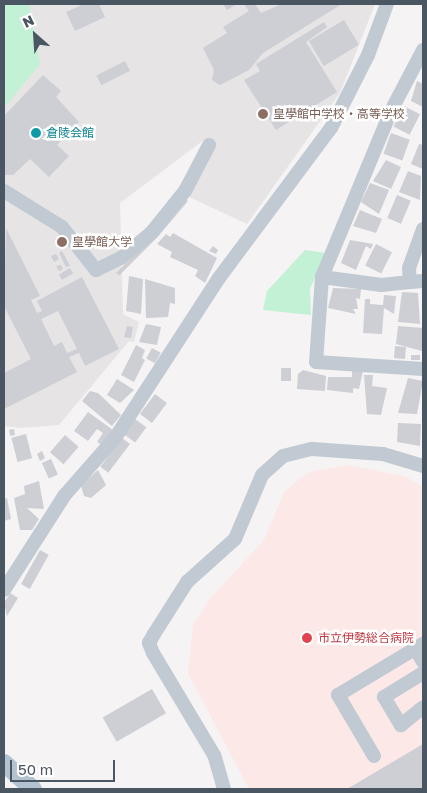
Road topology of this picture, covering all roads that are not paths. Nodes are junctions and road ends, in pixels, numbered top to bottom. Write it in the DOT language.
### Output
graph roads {
  1 [pos="387,4"];
  2 [pos="423,50"];
  3 [pos="209,145"];
  4 [pos="4,192"];
  5 [pos="423,229"];
  6 [pos="322,277"];
  7 [pos="417,281"];
  8 [pos="423,369"];
  9 [pos="423,466"];
  10 [pos="4,590"];
  11 [pos="419,646"];
  12 [pos="423,662"];
  13 [pos="423,672"];
  14 [pos="423,707"];
  15 [pos="374,756"];
  16 [pos="4,763"];
  17 [pos="34,789"];
  18 [pos="224,789"];
  1 -- 10 [label="street"];
  2 -- 6 [label="street"];
  3 -- 4 [label="street"];
  5 -- 7 [label="street"];
  6 -- 7 [label="street"];
  6 -- 8 [label="street"];
  9 -- 18 [label="street"];
  11 -- 12 [label="street"];
  11 -- 15 [label="street"];
  13 -- 14 [label="street"];
  16 -- 17 [label="main road"];
}
